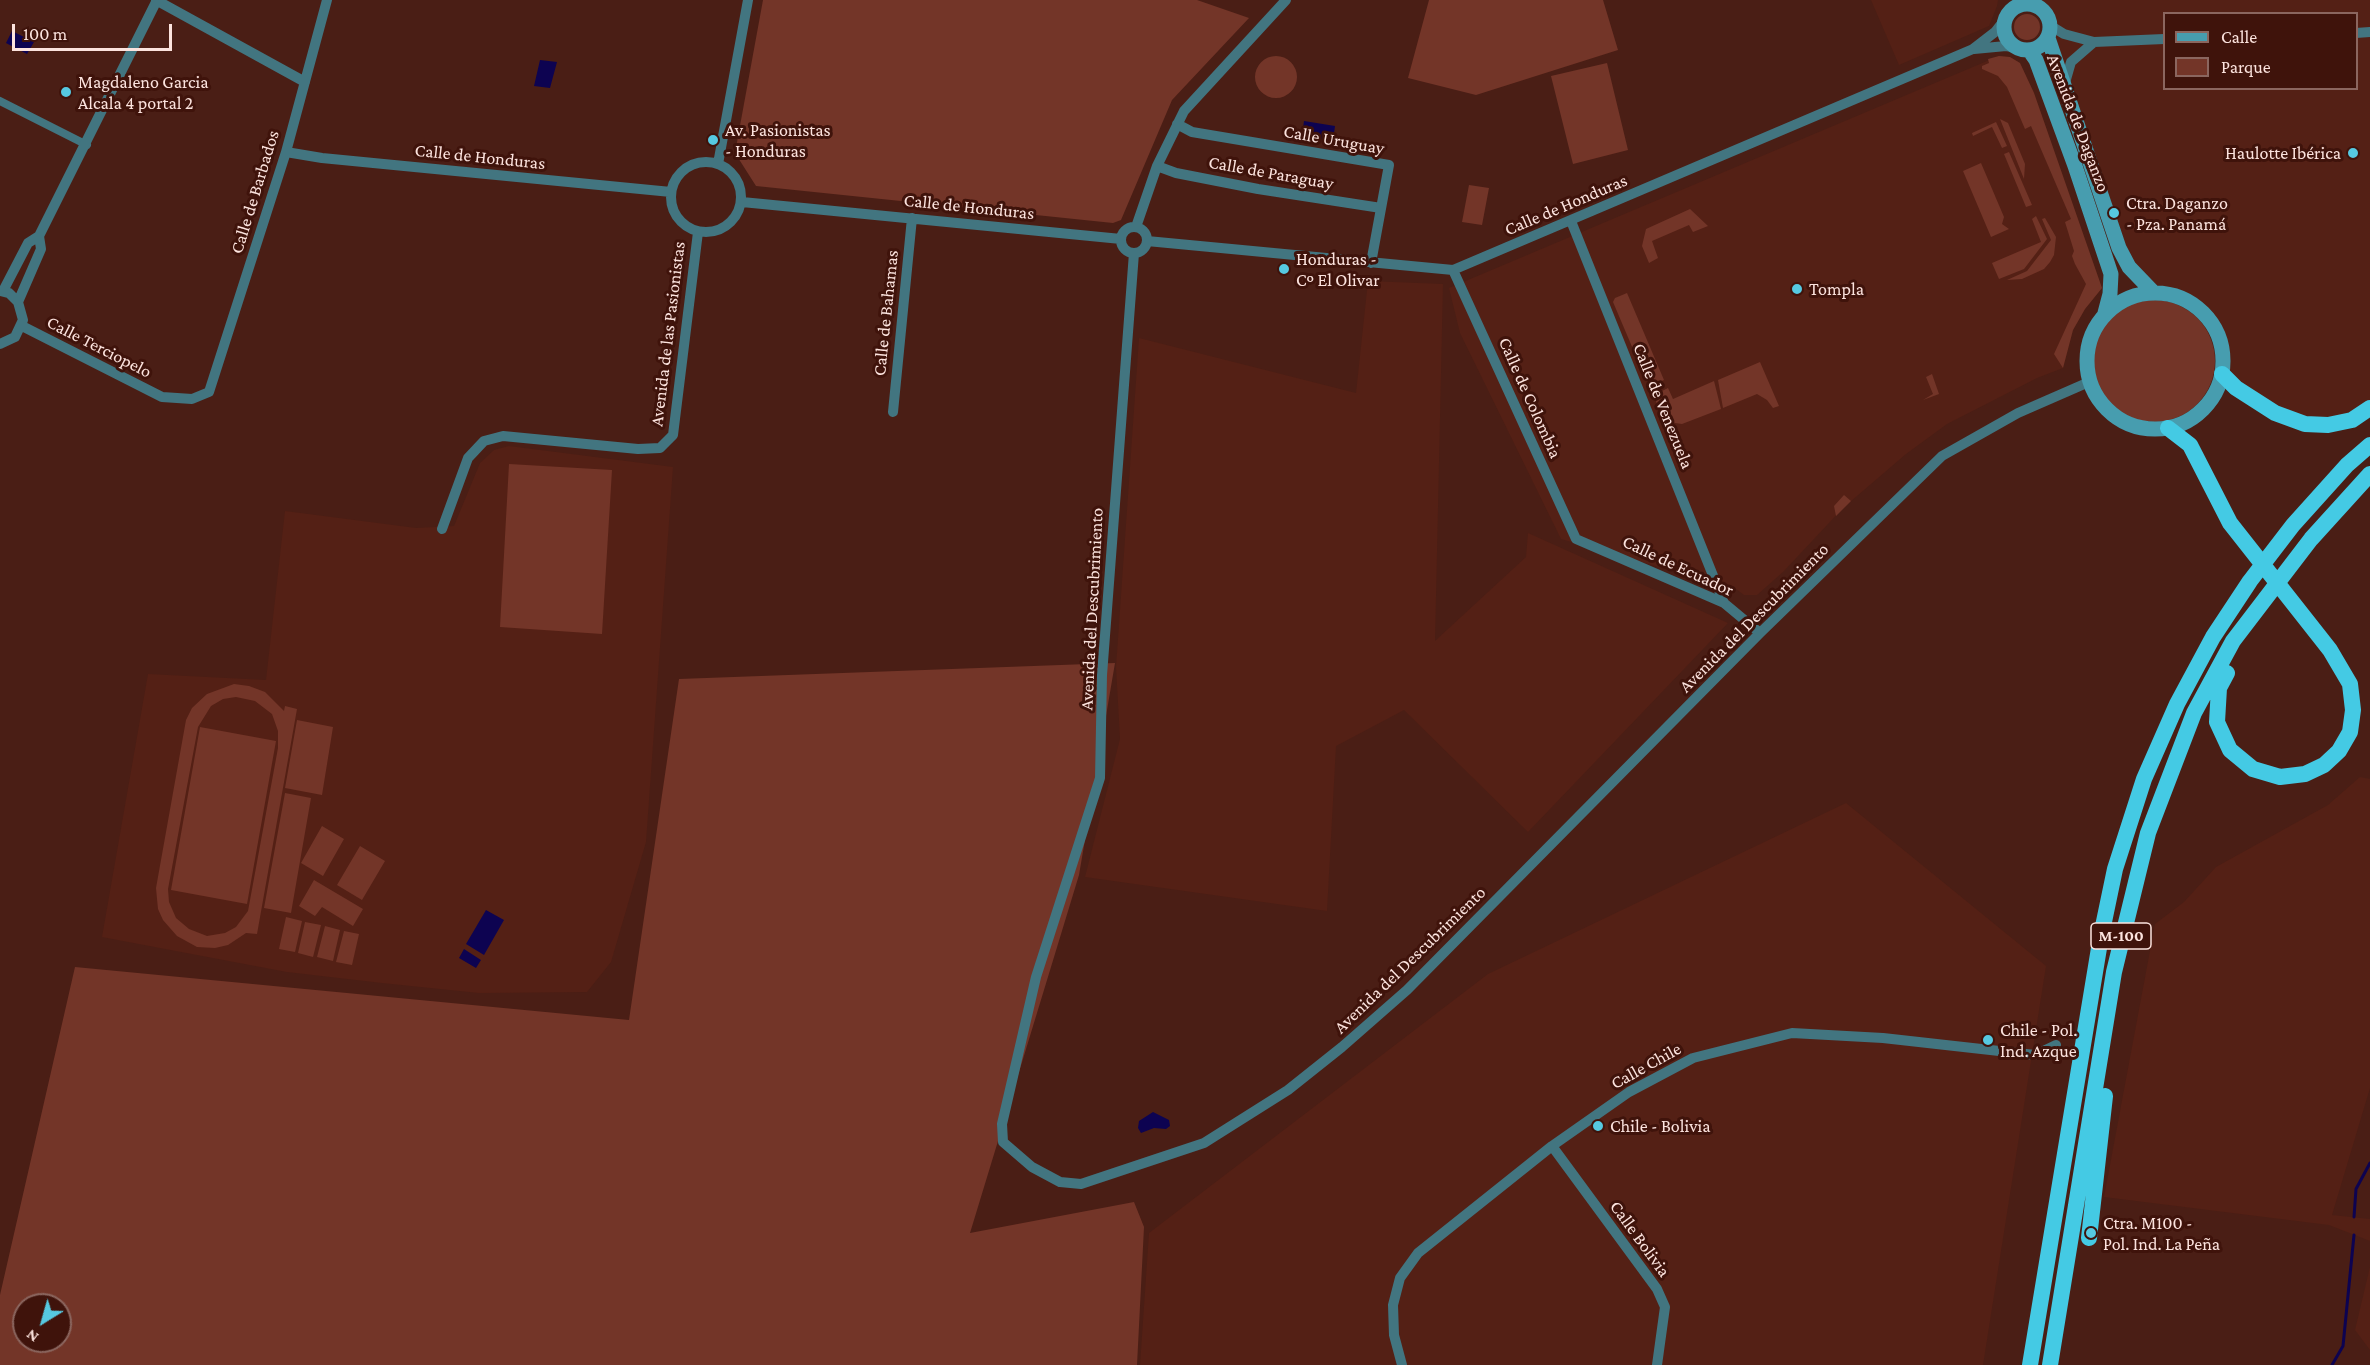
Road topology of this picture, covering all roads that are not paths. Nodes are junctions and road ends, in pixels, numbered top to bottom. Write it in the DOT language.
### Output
graph roads {
  1 [pos="156,0"];
  2 [pos="327,0"];
  3 [pos="748,0"];
  4 [pos="1286,0"];
  5 [pos="2031,2"];
  6 [pos="2011,9"];
  7 [pos="2049,32"];
  8 [pos="2163,39"];
  9 [pos="2094,42"];
  10 [pos="1973,49"];
  11 [pos="2024,49"];
  12 [pos="305,82"];
  13 [pos="2065,83"];
  14 [pos="0,101"];
  15 [pos="1177,124"];
  16 [pos="87,145"];
  17 [pos="286,152"];
  18 [pos="718,164"];
  19 [pos="1157,166"];
  20 [pos="671,192"];
  21 [pos="742,202"];
  22 [pos="1381,208"];
  23 [pos="912,218"];
  24 [pos="1571,221"];
  25 [pos="1136,227"];
  26 [pos="698,232"];
  27 [pos="39,236"];
  28 [pos="1121,239"];
  29 [pos="1147,241"];
  30 [pos="1134,253"];
  31 [pos="1371,263"];
  32 [pos="1453,270"];
  33 [pos="1,291"];
  34 [pos="2153,292"];
  35 [pos="18,302"];
  36 [pos="2105,313"];
  37 [pos="22,326"];
  38 [pos="0,344"];
  39 [pos="2222,374"];
  40 [pos="2089,382"];
  41 [pos="162,397"];
  42 [pos="2370,408"];
  43 [pos="892,412"];
  44 [pos="2168,428"];
  45 [pos="2370,445"];
  46 [pos="2370,474"];
  47 [pos="442,529"];
  48 [pos="1576,539"];
  49 [pos="2267,598"];
  50 [pos="1724,603"];
  51 [pos="1760,633"];
  52 [pos="2114,972"];
  53 [pos="2056,1045"];
  54 [pos="1552,1146"];
  55 [pos="2089,1238"];
  56 [pos="1402,1365"];
  57 [pos="1658,1365"];
  58 [pos="2030,1365"];
  59 [pos="2050,1365"];
  1 -- 12 [label="street"];
  1 -- 16 [label="street"];
  2 -- 12 [label="street, Calle de Barbados"];
  3 -- 18 [label="street"];
  4 -- 15 [label="street"];
  5 -- 6 [label="main road"];
  5 -- 7 [label="main road"];
  6 -- 10 [label="street, Calle de Honduras"];
  6 -- 11 [label="main road"];
  7 -- 9 [label="street"];
  7 -- 11 [label="main road"];
  7 -- 13 [label="main road, Avenida de Daganzo"];
  8 -- 9 [label="street"];
  9 -- 13 [label="street"];
  10 -- 11 [label="street, Calle de Honduras"];
  10 -- 24 [label="street, Calle de Honduras"];
  11 -- 36 [label="main road, Avenida de Daganzo"];
  12 -- 17 [label="street, Calle de Barbados"];
  13 -- 34 [label="main road, Avenida de Daganzo"];
  14 -- 16 [label="street"];
  15 -- 19 [label="street"];
  15 -- 22 [label="street, Calle Uruguay"];
  16 -- 27 [label="street"];
  17 -- 20 [label="street, Calle de Honduras"];
  17 -- 41 [label="street, Calle de Barbados"];
  18 -- 20 [label="street"];
  18 -- 21 [label="street"];
  19 -- 22 [label="street, Calle de Paraguay"];
  19 -- 25 [label="street"];
  20 -- 26 [label="street"];
  21 -- 23 [label="street, Calle de Honduras"];
  21 -- 26 [label="street"];
  22 -- 31 [label="street, Calle Uruguay"];
  23 -- 28 [label="street, Calle de Honduras"];
  23 -- 43 [label="street, Calle de Bahamas"];
  24 -- 32 [label="street, Calle de Honduras"];
  24 -- 50 [label="street, Calle de Venezuela"];
  25 -- 28 [label="street"];
  25 -- 29 [label="street"];
  26 -- 47 [label="street, Avenida de las Pasionistas"];
  27 -- 33 [label="street"];
  27 -- 35 [label="street"];
  28 -- 30 [label="street"];
  29 -- 30 [label="street"];
  29 -- 31 [label="street, Calle de Honduras"];
  30 -- 51 [label="street, Avenida del Descubrimiento"];
  31 -- 32 [label="street, Calle de Honduras"];
  32 -- 48 [label="street, Calle de Colombia"];
  33 -- 35 [label="street"];
  34 -- 36 [label="main road"];
  34 -- 39 [label="main road"];
  35 -- 37 [label="street"];
  36 -- 40 [label="main road"];
  37 -- 38 [label="street"];
  37 -- 41 [label="street, Calle Terciopelo"];
  39 -- 42 [label="highway"];
  39 -- 44 [label="main road"];
  40 -- 44 [label="main road"];
  40 -- 51 [label="street, Avenida del Descubrimiento"];
  44 -- 49 [label="highway"];
  45 -- 58 [label="highway, M-100"];
  46 -- 49 [label="highway, M-100"];
  48 -- 50 [label="street, Calle de Ecuador"];
  49 -- 52 [label="highway, M-100"];
  50 -- 51 [label="street, Calle de Ecuador"];
  52 -- 55 [label="highway"];
  52 -- 59 [label="highway, M-100"];
  53 -- 54 [label="street, Calle Chile"];
  54 -- 56 [label="street, Calle Chile"];
  54 -- 57 [label="street, Calle Bolivia"];
}
